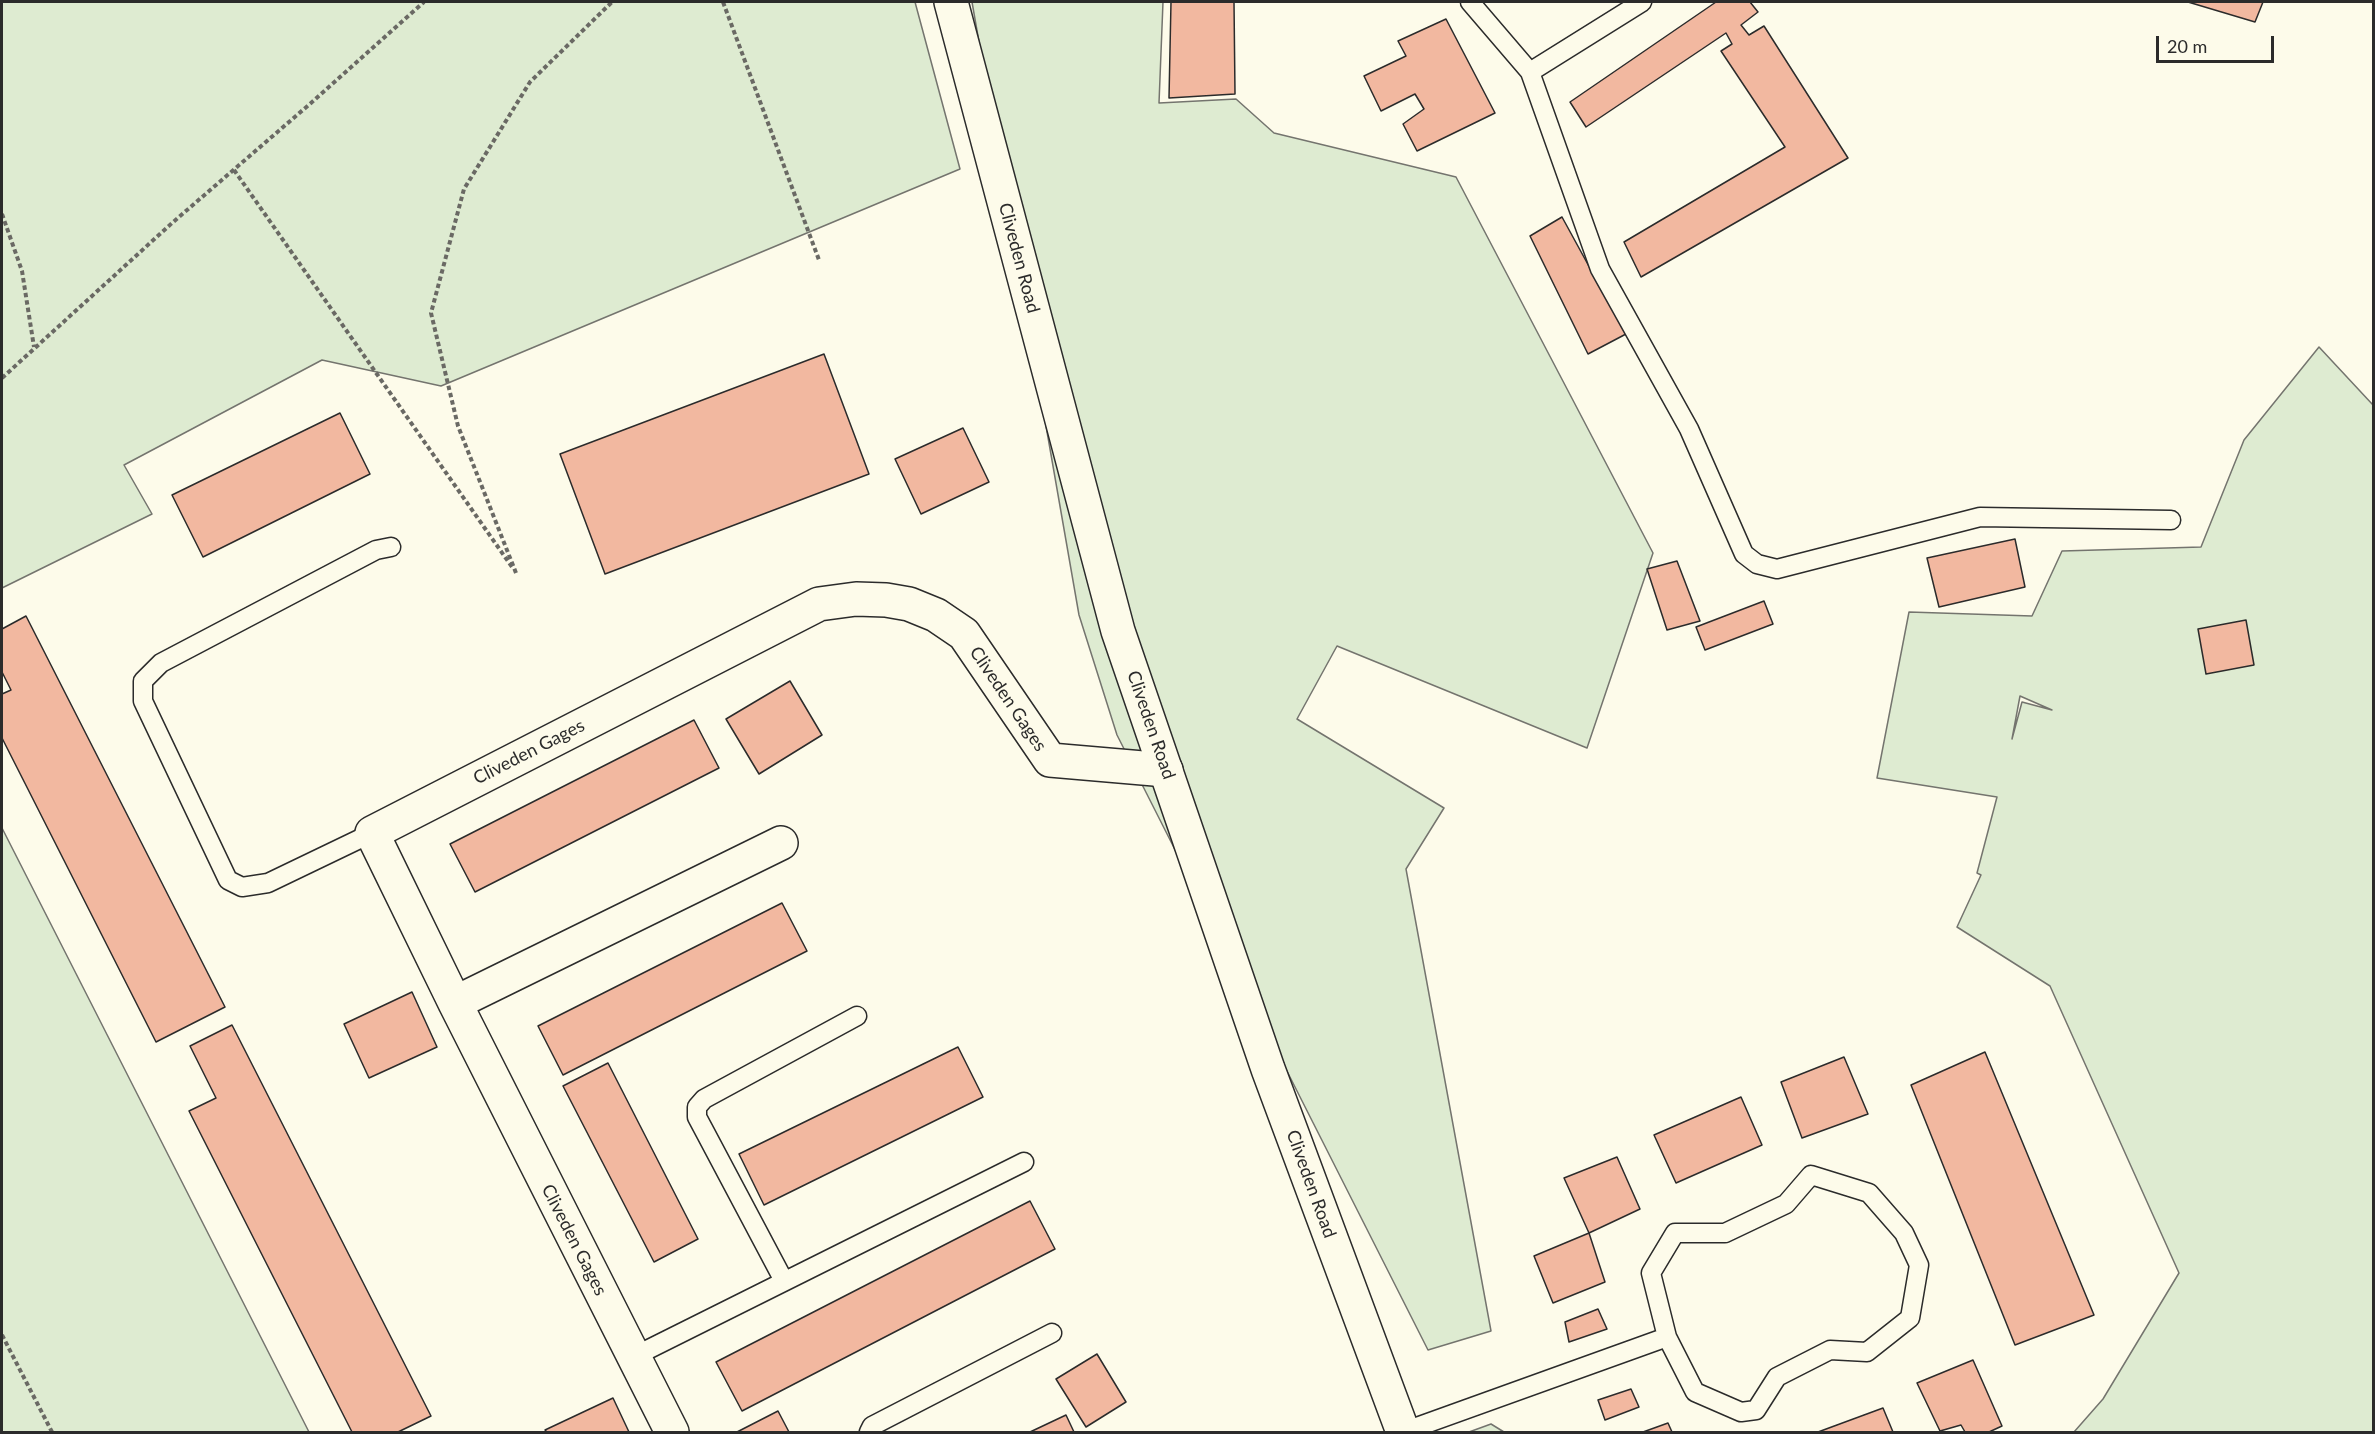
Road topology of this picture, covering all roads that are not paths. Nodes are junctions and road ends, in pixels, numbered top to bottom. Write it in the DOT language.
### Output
graph roads {
  1 [pos="951,2"];
  2 [pos="1470,2"];
  3 [pos="1642,2"];
  4 [pos="1530,72"];
  5 [pos="2171,520"];
  6 [pos="391,547"];
  7 [pos="1166,770"];
  8 [pos="372,833"];
  9 [pos="781,843"];
  10 [pos="455,1003"];
  11 [pos="857,1016"];
  12 [pos="1024,1162"];
  13 [pos="784,1281"];
  14 [pos="1052,1333"];
  15 [pos="1667,1337"];
  16 [pos="630,1351"];
  17 [pos="672,1432"];
  18 [pos="869,1432"];
  19 [pos="1403,1432"];
  1 -- 7 [label="street, Cliveden Road"];
  2 -- 4 [label="lane"];
  3 -- 4 [label="lane"];
  4 -- 5 [label="lane"];
  6 -- 8 [label="lane"];
  7 -- 8 [label="street, Cliveden Gages"];
  7 -- 19 [label="street, Cliveden Road"];
  8 -- 10 [label="street, Cliveden Gages"];
  9 -- 10 [label="street"];
  10 -- 16 [label="street, Cliveden Gages"];
  11 -- 13 [label="lane"];
  12 -- 13 [label="lane"];
  13 -- 16 [label="lane"];
  14 -- 18 [label="lane"];
  15 -- 15 [label="lane"];
  15 -- 19 [label="lane"];
  16 -- 17 [label="street, Cliveden Gages"];
}
